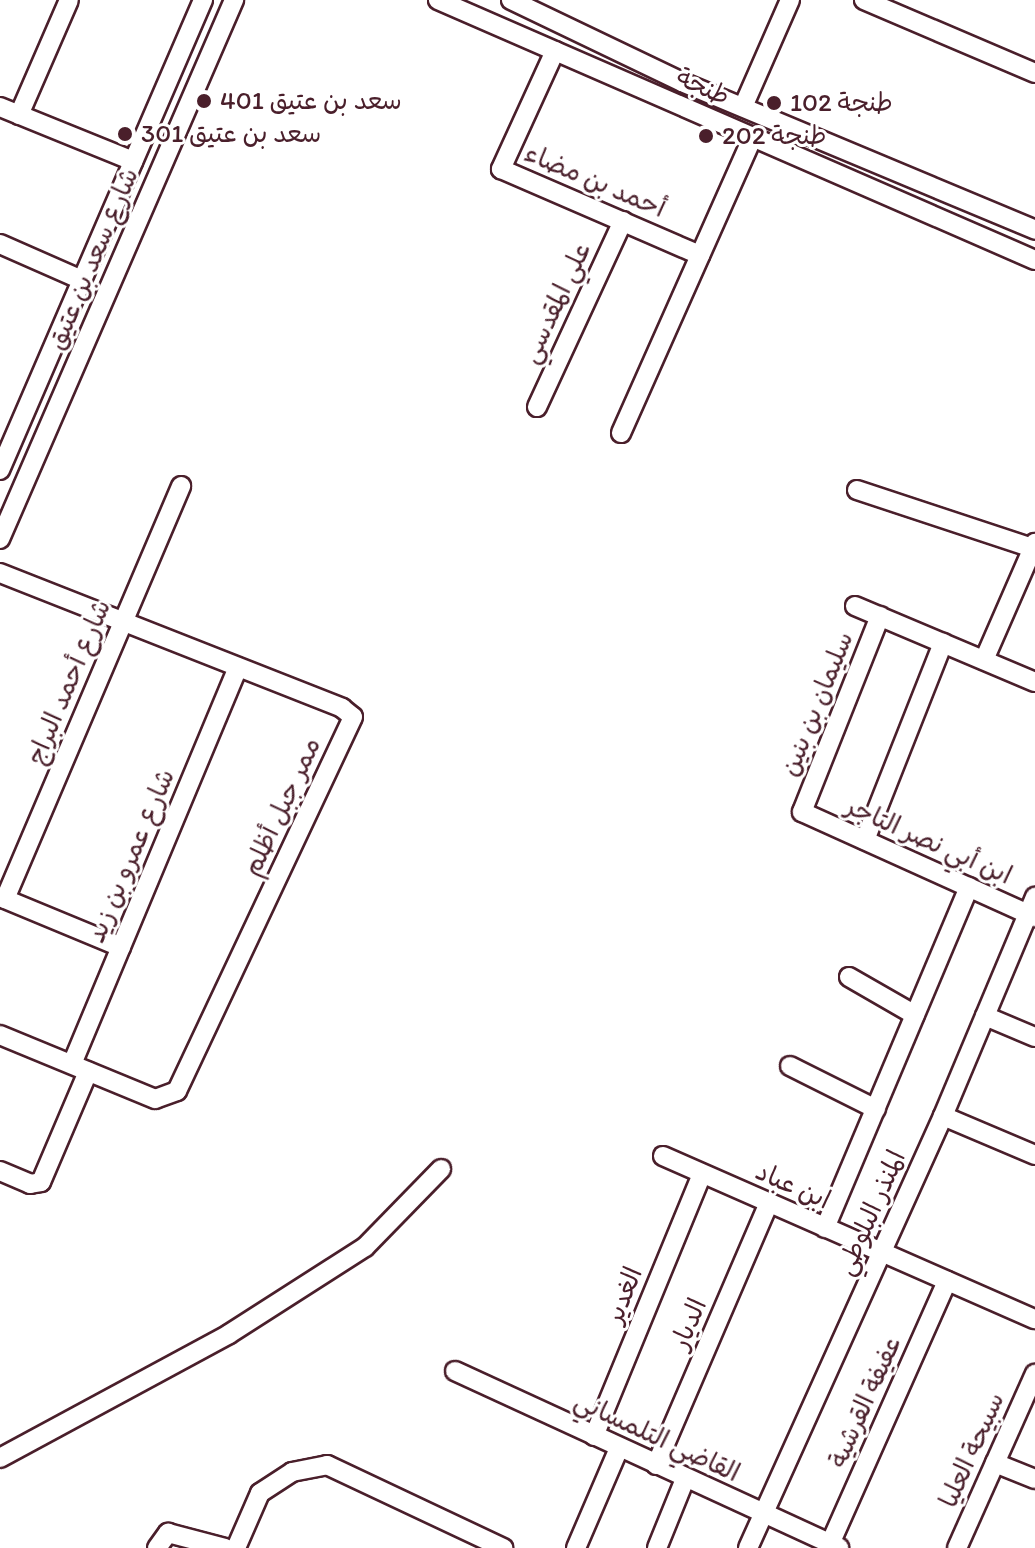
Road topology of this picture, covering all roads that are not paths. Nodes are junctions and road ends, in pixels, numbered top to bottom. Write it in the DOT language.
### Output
graph roads {
  1 [pos="69,0"];
  2 [pos="203,0"];
  3 [pos="234,0"];
  4 [pos="438,0"];
  5 [pos="511,0"];
  6 [pos="790,0"];
  7 [pos="870,1"];
  8 [pos="555,51"];
  9 [pos="1035,73"];
  10 [pos="0,107"];
  11 [pos="743,107"];
  12 [pos="19,115"];
  13 [pos="753,137"];
  14 [pos="133,161"];
  15 [pos="623,221"];
  16 [pos="1035,230"];
  17 [pos="0,244"];
  18 [pos="700,255"];
  19 [pos="1035,260"];
  20 [pos="82,280"];
  21 [pos="537,407"];
  22 [pos="621,433"];
  23 [pos="0,470"];
  24 [pos="181,486"];
  25 [pos="857,490"];
  26 [pos="0,539"];
  27 [pos="1034,547"];
  28 [pos="0,573"];
  29 [pos="855,606"];
  30 [pos="880,616"];
  31 [pos="123,622"];
  32 [pos="943,643"];
  33 [pos="984,660"];
  34 [pos="238,667"];
  35 [pos="1035,682"];
  36 [pos="802,812"];
  37 [pos="865,840"];
  38 [pos="969,887"];
  39 [pos="2,898"];
  40 [pos="1033,909"];
  41 [pos="121,947"];
  42 [pos="849,977"];
  43 [pos="915,1015"];
  44 [pos="985,1016"];
  45 [pos="0,1035"];
  46 [pos="1035,1037"];
  47 [pos="790,1066"];
  48 [pos="80,1068"];
  49 [pos="876,1109"];
  50 [pos="943,1116"];
  51 [pos="1035,1155"];
  52 [pos="663,1156"];
  53 [pos="441,1169"];
  54 [pos="0,1171"];
  55 [pos="702,1174"];
  56 [pos="769,1203"];
  57 [pos="825,1228"];
  58 [pos="881,1253"];
  59 [pos="947,1281"];
  60 [pos="1035,1319"];
  61 [pos="455,1371"];
  62 [pos="1035,1374"];
  63 [pos="594,1436"];
  64 [pos="619,1448"];
  65 [pos="0,1458"];
  66 [pos="995,1463"];
  67 [pos="656,1465"];
  68 [pos="685,1479"];
  69 [pos="1035,1479"];
  70 [pos="763,1515"];
  71 [pos="835,1546"];
  72 [pos="157,1548"];
  73 [pos="225,1548"];
  74 [pos="236,1548"];
  75 [pos="503,1548"];
  76 [pos="576,1548"];
  77 [pos="657,1548"];
  78 [pos="748,1548"];
  79 [pos="957,1548"];
  1 -- 12 [label="street"];
  2 -- 14 [label="street, شارع سعد بن عتيق"];
  3 -- 26 [label="street, شارع سعد بن عتيق"];
  4 -- 8 [label="street, طنجة"];
  5 -- 11 [label="street, طنجة"];
  6 -- 11 [label="street, طنجة"];
  7 -- 9 [label="street"];
  8 -- 13 [label="street, طنجة"];
  8 -- 15 [label="street, أحمد بن مضاء"];
  10 -- 12 [label="street"];
  11 -- 16 [label="street, طنجة"];
  12 -- 14 [label="street"];
  13 -- 18 [label="street"];
  13 -- 19 [label="street, طنجة"];
  14 -- 20 [label="street, شارع سعد بن عتيق"];
  15 -- 18 [label="street, أحمد بن مضاء"];
  15 -- 21 [label="street, علي المقدسي"];
  17 -- 20 [label="street"];
  18 -- 22 [label="street"];
  20 -- 23 [label="street, شارع سعد بن عتيق"];
  24 -- 31 [label="street, شارع أحمد البراج"];
  25 -- 27 [label="street"];
  27 -- 33 [label="street"];
  28 -- 31 [label="street, ممر جبل أظلم"];
  29 -- 30 [label="street"];
  30 -- 32 [label="street"];
  30 -- 36 [label="street, سليمان بن بنين"];
  31 -- 34 [label="street, ممر جبل أظلم"];
  31 -- 39 [label="street, شارع أحمد البراج"];
  32 -- 33 [label="street"];
  32 -- 37 [label="street"];
  33 -- 35 [label="street"];
  34 -- 41 [label="street, شارع عمرو بن زيد"];
  34 -- 48 [label="street, ممر جبل أظلم"];
  36 -- 37 [label="street, ابن أبي نصر التاجر"];
  37 -- 38 [label="street, ابن أبي نصر التاجر"];
  38 -- 40 [label="street, ابن أبي نصر التاجر"];
  38 -- 43 [label="street"];
  39 -- 41 [label="street"];
  40 -- 44 [label="street, المنذر البلوطي"];
  41 -- 48 [label="street, شارع عمرو بن زيد"];
  42 -- 43 [label="street"];
  43 -- 49 [label="street"];
  44 -- 46 [label="street"];
  44 -- 50 [label="street, المنذر البلوطي"];
  45 -- 48 [label="street, ممر جبل أظلم"];
  47 -- 49 [label="street"];
  48 -- 54 [label="street, شارع عمرو بن زيد"];
  49 -- 57 [label="street"];
  50 -- 51 [label="street"];
  50 -- 58 [label="street, المنذر البلوطي"];
  52 -- 55 [label="street, ابن عباد"];
  53 -- 65 [label="street"];
  55 -- 56 [label="street, ابن عباد"];
  55 -- 63 [label="street, الغدير"];
  56 -- 57 [label="street, ابن عباد"];
  56 -- 67 [label="street, الديار"];
  57 -- 58 [label="street, ابن عباد"];
  58 -- 59 [label="street, ابن عباد"];
  58 -- 70 [label="street, المنذر البلوطي"];
  59 -- 60 [label="street, ابن عباد"];
  59 -- 71 [label="street, عفيفة القرشية"];
  61 -- 63 [label="street, القاضي التلمساني"];
  62 -- 66 [label="street, سبيحة العليا"];
  63 -- 64 [label="street, القاضي التلمساني"];
  64 -- 67 [label="street, القاضي التلمساني"];
  64 -- 76 [label="street"];
  66 -- 69 [label="street"];
  66 -- 79 [label="street, سبيحة العليا"];
  67 -- 68 [label="street, القاضي التلمساني"];
  68 -- 70 [label="street, القاضي التلمساني"];
  68 -- 77 [label="street"];
  70 -- 71 [label="street, القاضي التلمساني"];
  70 -- 78 [label="street, المنذر البلوطي"];
  72 -- 73 [label="street"];
  74 -- 75 [label="street"];
}
